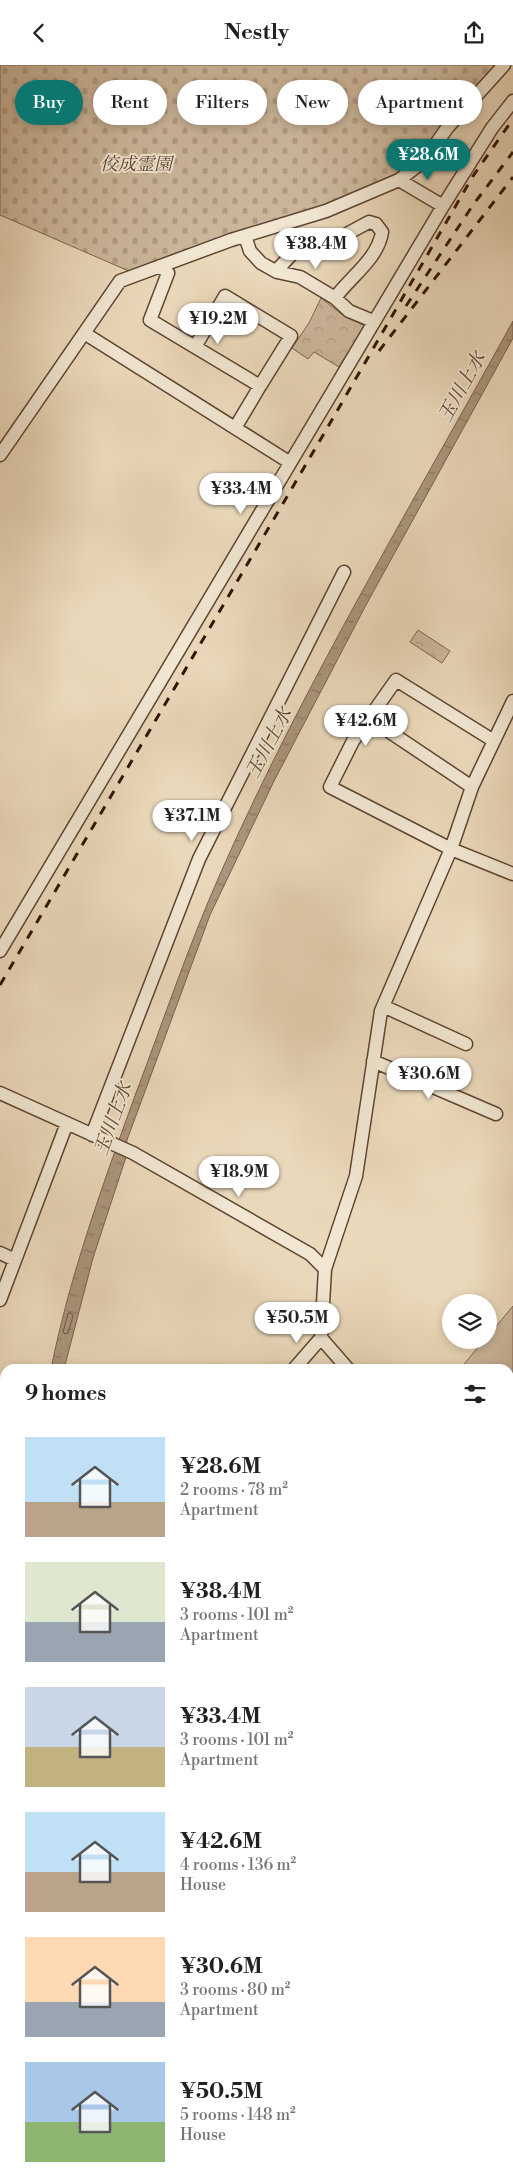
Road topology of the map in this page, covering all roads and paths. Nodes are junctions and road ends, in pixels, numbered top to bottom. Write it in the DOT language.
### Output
graph roads {
  1 [pos="504,65"];
  2 [pos="513,101"];
  3 [pos="399,180"];
  4 [pos="442,206"];
  5 [pos="244,236"];
  6 [pos="160,266"];
  7 [pos="276,271"];
  8 [pos="335,298"];
  9 [pos="373,321"];
  10 [pos="84,333"];
  11 [pos="195,347"];
  12 [pos="260,386"];
  13 [pos="236,428"];
  14 [pos="0,455"];
  15 [pos="289,462"];
  16 [pos="344,572"];
  17 [pos="513,701"];
  18 [pos="369,718"];
  19 [pos="494,741"];
  20 [pos="472,787"];
  21 [pos="452,849"];
  22 [pos="513,874"];
  23 [pos="0,951"];
  24 [pos="383,1006"];
  25 [pos="466,1044"];
  26 [pos="373,1061"];
  27 [pos="0,1093"];
  28 [pos="496,1114"];
  29 [pos="67,1123"];
  30 [pos="92,1135"];
  31 [pos="0,1253"];
  32 [pos="15,1260"];
  33 [pos="325,1269"];
  34 [pos="0,1300"];
  35 [pos="321,1338"];
  36 [pos="298,1364"];
  37 [pos="344,1364"];
  1 -- 3 [label="street"];
  2 -- 4 [label="street"];
  3 -- 4 [label="street"];
  3 -- 5 [label="street"];
  4 -- 9 [label="street"];
  5 -- 6 [label="street"];
  5 -- 7 [label="street"];
  6 -- 10 [label="street"];
  6 -- 11 [label="street"];
  7 -- 8 [label="street"];
  7 -- 8 [label="street"];
  8 -- 9 [label="street"];
  9 -- 15 [label="street"];
  10 -- 13 [label="street"];
  10 -- 14 [label="street"];
  11 -- 12 [label="street"];
  11 -- 12 [label="street"];
  12 -- 13 [label="street"];
  13 -- 15 [label="street"];
  15 -- 23 [label="street"];
  16 -- 30 [label="street"];
  17 -- 19 [label="street"];
  18 -- 19 [label="street"];
  18 -- 20 [label="street"];
  18 -- 21 [label="street"];
  19 -- 20 [label="street"];
  20 -- 21 [label="street"];
  21 -- 22 [label="street"];
  21 -- 24 [label="street"];
  24 -- 25 [label="street"];
  24 -- 26 [label="street"];
  26 -- 28 [label="street"];
  26 -- 33 [label="street"];
  27 -- 29 [label="street"];
  29 -- 30 [label="street"];
  29 -- 32 [label="street"];
  30 -- 33 [label="street"];
  31 -- 32 [label="street"];
  32 -- 34 [label="street"];
  33 -- 35 [label="street"];
  35 -- 36 [label="street"];
  35 -- 37 [label="street"];
}
